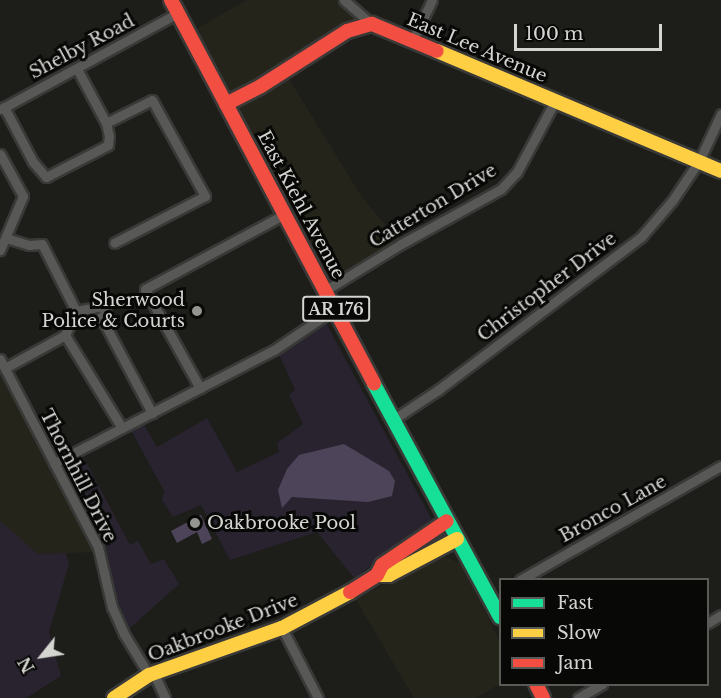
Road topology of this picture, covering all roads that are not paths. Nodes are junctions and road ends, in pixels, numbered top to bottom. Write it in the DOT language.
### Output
graph roads {
  1 [pos="171,0"];
  2 [pos="345,0"];
  3 [pos="432,0"];
  4 [pos="178,13"];
  5 [pos="372,24"];
  6 [pos="413,39"];
  7 [pos="76,69"];
  8 [pos="555,101"];
  9 [pos="226,104"];
  10 [pos="2,108"];
  11 [pos="721,114"];
  12 [pos="105,123"];
  13 [pos="0,154"];
  14 [pos="699,161"];
  15 [pos="721,171"];
  16 [pos="285,214"];
  17 [pos="6,238"];
  18 [pos="114,243"];
  19 [pos="0,250"];
  20 [pos="326,290"];
  21 [pos="336,308"];
  22 [pos="76,311"];
  23 [pos="65,335"];
  24 [pos="0,359"];
  25 [pos="5,368"];
  26 [pos="200,388"];
  27 [pos="152,413"];
  28 [pos="394,419"];
  29 [pos="122,428"];
  30 [pos="54,463"];
  31 [pos="721,466"];
  32 [pos="447,521"];
  33 [pos="457,539"];
  34 [pos="377,575"];
  35 [pos="522,578"];
  36 [pos="495,594"];
  37 [pos="499,609"];
  38 [pos="282,628"];
  39 [pos="152,675"];
  40 [pos="599,686"];
  41 [pos="114,698"];
  42 [pos="165,698"];
  43 [pos="318,698"];
  44 [pos="578,698"];
  1 -- 4 [label="street, East Kiehl Avenue / AR 176"];
  2 -- 5 [label="street"];
  3 -- 6 [label="street"];
  4 -- 7 [label="street, Shelby Road"];
  4 -- 9 [label="street, East Kiehl Avenue / AR 176"];
  5 -- 6 [label="street, East Lee Avenue"];
  5 -- 9 [label="street"];
  6 -- 8 [label="street, East Lee Avenue"];
  7 -- 10 [label="street, Shelby Road"];
  7 -- 12 [label="street"];
  8 -- 14 [label="street, East Lee Avenue"];
  8 -- 20 [label="street, Catterton Drive"];
  9 -- 16 [label="street, East Kiehl Avenue / AR 176"];
  10 -- 12 [label="street"];
  11 -- 14 [label="street, Christopher Drive"];
  12 -- 18 [label="street"];
  13 -- 17 [label="street"];
  14 -- 15 [label="street, East Lee Avenue"];
  14 -- 28 [label="street, Christopher Drive"];
  16 -- 20 [label="street, East Kiehl Avenue / AR 176"];
  16 -- 26 [label="street"];
  17 -- 19 [label="street"];
  17 -- 22 [label="street"];
  20 -- 21 [label="street, East Kiehl Avenue / AR 176"];
  21 -- 26 [label="street"];
  21 -- 28 [label="street, East Kiehl Avenue / AR 176"];
  22 -- 23 [label="street"];
  22 -- 27 [label="street"];
  23 -- 25 [label="street"];
  23 -- 29 [label="street"];
  24 -- 25 [label="street, Thornhill Drive"];
  25 -- 30 [label="street, Thornhill Drive"];
  26 -- 27 [label="street"];
  27 -- 29 [label="street"];
  28 -- 32 [label="street, East Kiehl Avenue / AR 176"];
  29 -- 30 [label="street"];
  30 -- 39 [label="street, Thornhill Drive"];
  31 -- 35 [label="street, Bronco Lane"];
  32 -- 33 [label="street, East Kiehl Avenue / AR 176"];
  32 -- 34 [label="street, Oakbrooke Drive"];
  33 -- 34 [label="street, Oakbrooke Drive"];
  33 -- 36 [label="street, East Kiehl Avenue / AR 176"];
  34 -- 38 [label="street, Oakbrooke Drive"];
  36 -- 37 [label="street, East Kiehl Avenue / AR 176"];
  38 -- 39 [label="street, Oakbrooke Drive"];
  38 -- 43 [label="street"];
  39 -- 41 [label="street, Oakbrooke Drive"];
  39 -- 42 [label="street, Thornhill Drive"];
  40 -- 44 [label="street"];
}
